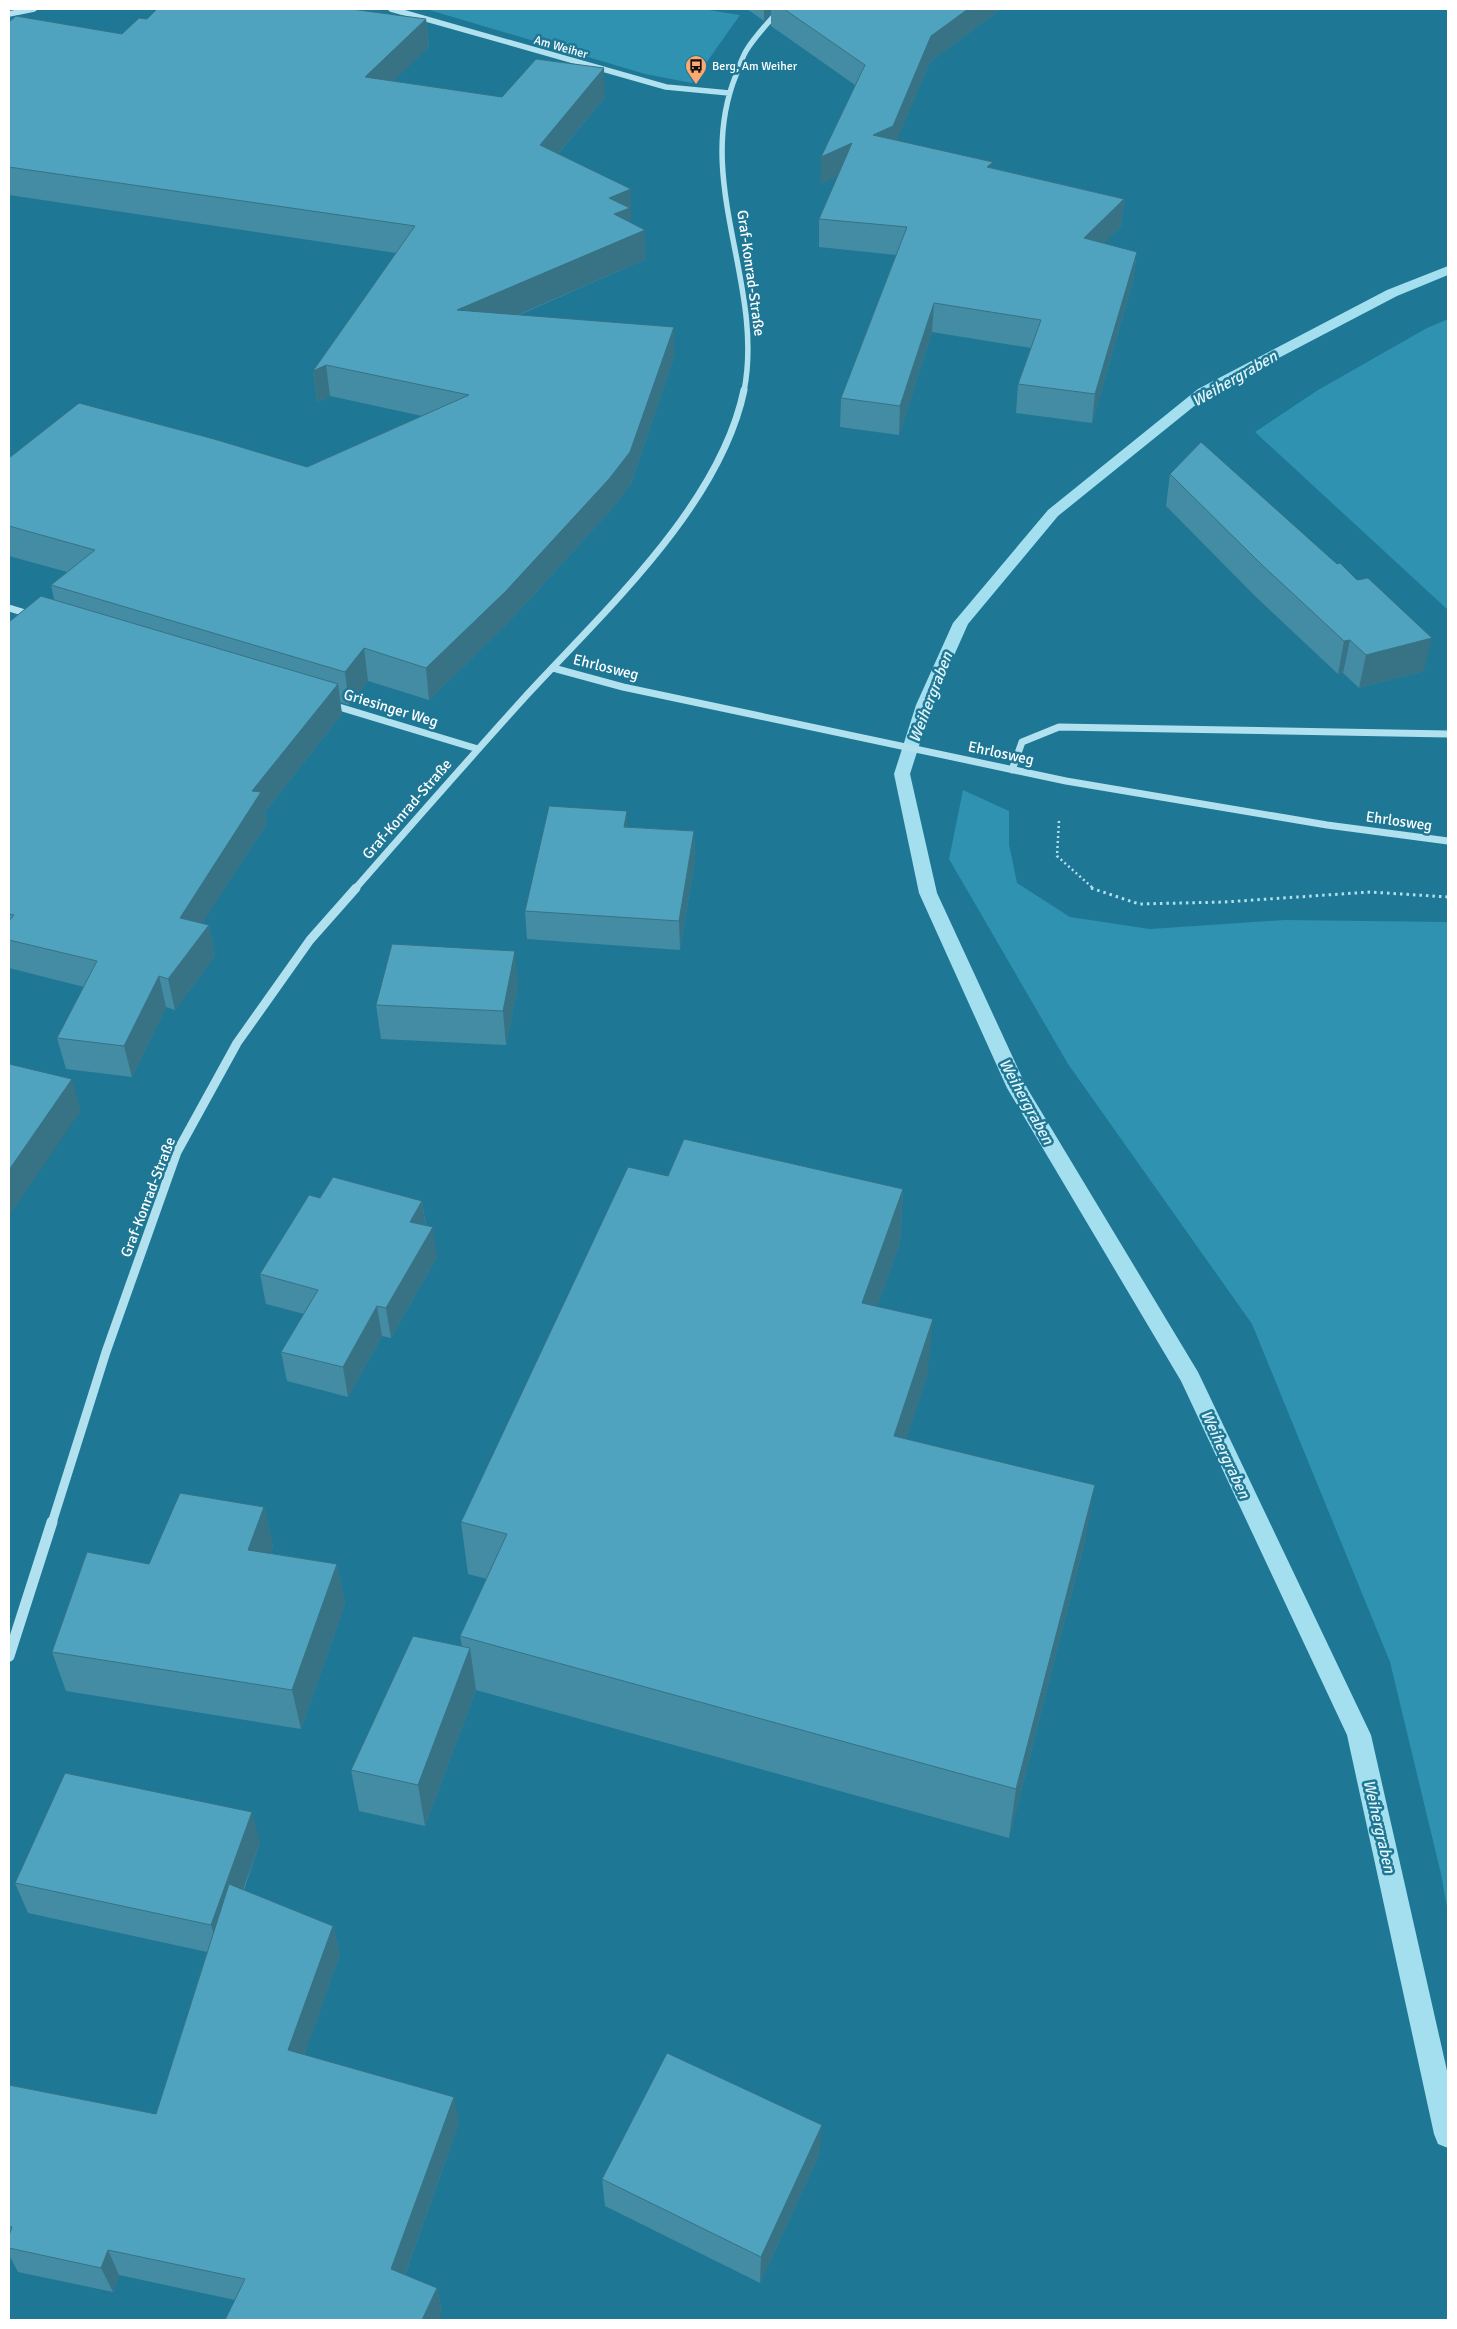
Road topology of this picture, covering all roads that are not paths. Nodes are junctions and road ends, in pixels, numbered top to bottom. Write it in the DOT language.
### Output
graph roads {
  1 [pos="34,9"];
  2 [pos="391,9"];
  3 [pos="780,9"];
  4 [pos="9,14"];
  5 [pos="729,93"];
  6 [pos="11,610"];
  7 [pos="43,618"];
  8 [pos="553,668"];
  9 [pos="317,700"];
  10 [pos="1448,734"];
  11 [pos="478,748"];
  12 [pos="1012,770"];
  13 [pos="1448,841"];
  14 [pos="9,1656"];
  1 -- 4 [label="street"];
  2 -- 5 [label="street, Am Weiher"];
  3 -- 5 [label="street, Graf-Konrad-Straße"];
  5 -- 8 [label="street, Graf-Konrad-Straße"];
  6 -- 7 [label="street"];
  8 -- 11 [label="street, Graf-Konrad-Straße"];
  8 -- 12 [label="street, Ehrlosweg"];
  9 -- 11 [label="street, Griesinger Weg"];
  10 -- 12 [label="street"];
  11 -- 14 [label="street, Graf-Konrad-Straße"];
  12 -- 13 [label="street, Ehrlosweg"];
}
